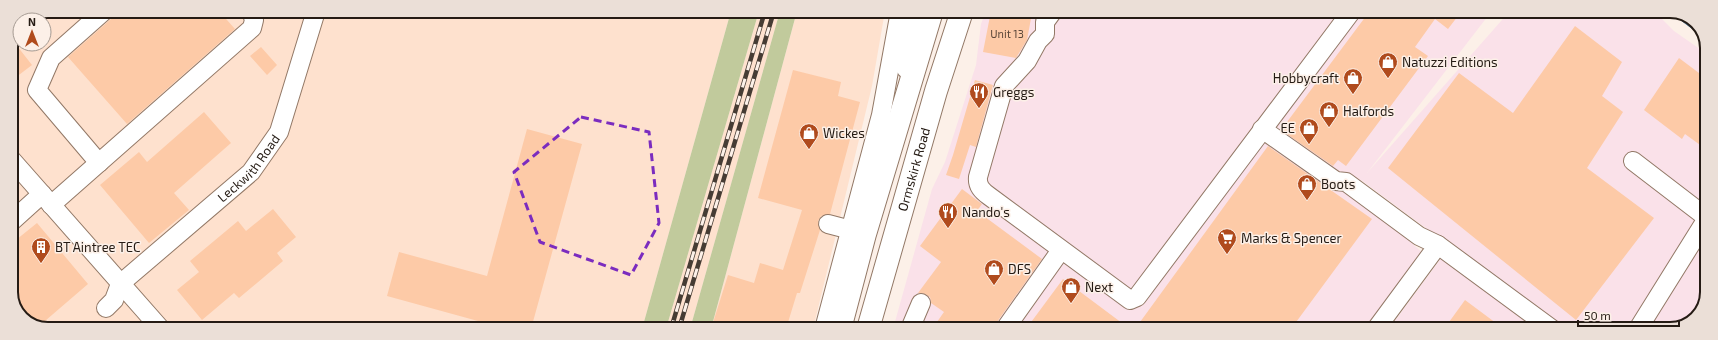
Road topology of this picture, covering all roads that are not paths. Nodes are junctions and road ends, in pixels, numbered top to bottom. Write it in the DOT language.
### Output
graph roads {
  1 [pos="96,18"];
  2 [pos="253,18"];
  3 [pos="314,18"];
  4 [pos="899,18"];
  5 [pos="910,18"];
  6 [pos="930,18"];
  7 [pos="960,18"];
  8 [pos="1048,18"];
  9 [pos="1345,18"];
  10 [pos="1262,129"];
  11 [pos="890,151"];
  12 [pos="1633,162"];
  13 [pos="99,163"];
  14 [pos="18,167"];
  15 [pos="46,200"];
  16 [pos="1700,213"];
  17 [pos="18,218"];
  18 [pos="828,224"];
  19 [pos="1700,228"];
  20 [pos="851,230"];
  21 [pos="1438,245"];
  22 [pos="1061,250"];
  23 [pos="120,284"];
  24 [pos="921,303"];
  25 [pos="106,308"];
  26 [pos="155,322"];
  27 [pos="826,322"];
  28 [pos="842,322"];
  29 [pos="870,322"];
  30 [pos="913,322"];
  31 [pos="1010,322"];
  32 [pos="1381,322"];
  33 [pos="1542,322"];
  34 [pos="1642,322"];
  1 -- 13 [label="street"];
  2 -- 13 [label="street"];
  3 -- 23 [label="street, Leckwith Road"];
  4 -- 20 [label="street"];
  5 -- 11 [label="street"];
  6 -- 11 [label="highway"];
  7 -- 29 [label="highway, Ormskirk Road"];
  8 -- 22 [label="street"];
  9 -- 10 [label="street"];
  10 -- 21 [label="street"];
  10 -- 22 [label="street"];
  11 -- 28 [label="highway"];
  12 -- 16 [label="street"];
  13 -- 15 [label="street"];
  14 -- 15 [label="street"];
  15 -- 17 [label="street"];
  15 -- 23 [label="street"];
  18 -- 20 [label="street"];
  19 -- 34 [label="street"];
  20 -- 27 [label="street"];
  21 -- 32 [label="street"];
  21 -- 33 [label="street"];
  22 -- 31 [label="street"];
  23 -- 25 [label="street"];
  23 -- 26 [label="street"];
  24 -- 30 [label="street"];
}
